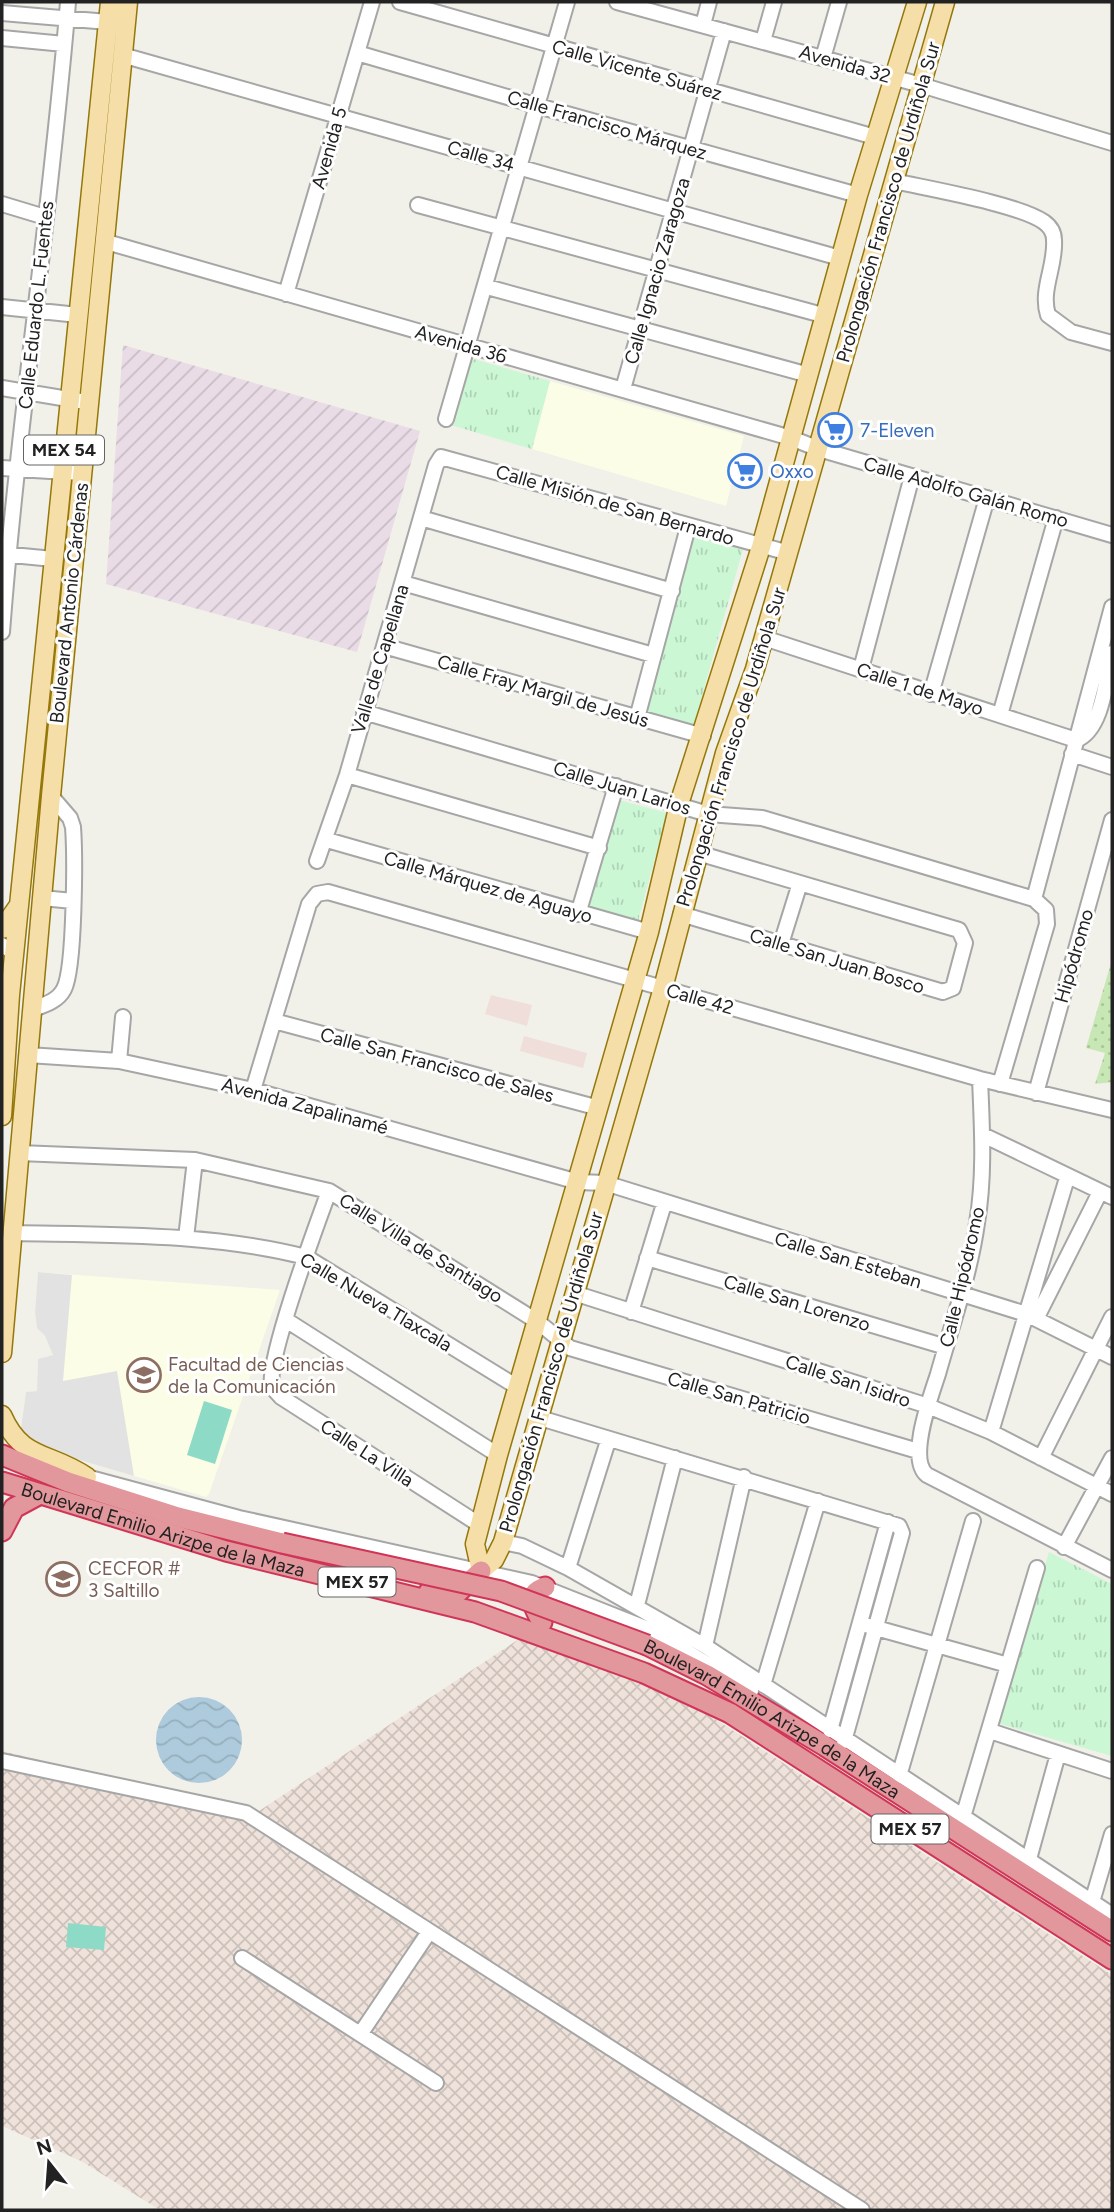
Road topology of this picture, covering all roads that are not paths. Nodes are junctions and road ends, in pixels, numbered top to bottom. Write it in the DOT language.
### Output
graph roads {
  1 [pos="68,2"];
  2 [pos="110,2"];
  3 [pos="128,2"];
  4 [pos="372,2"];
  5 [pos="400,2"];
  6 [pos="567,2"];
  7 [pos="617,2"];
  8 [pos="709,2"];
  9 [pos="774,2"];
  10 [pos="839,2"];
  11 [pos="917,2"];
  12 [pos="945,2"];
  13 [pos="639,5"];
  14 [pos="2,13"];
  15 [pos="66,20"];
  16 [pos="108,22"];
  17 [pos="703,24"];
  18 [pos="724,31"];
  19 [pos="2,38"];
  20 [pos="763,41"];
  21 [pos="64,44"];
  22 [pos="554,46"];
  23 [pos="357,53"];
  24 [pos="122,55"];
  25 [pos="823,58"];
  26 [pos="895,78"];
  27 [pos="921,85"];
  28 [pos="708,90"];
  29 [pos="538,106"];
  30 [pos="339,116"];
  31 [pos="876,137"];
  32 [pos="1112,143"];
  33 [pos="691,149"];
  34 [pos="520,167"];
  35 [pos="894,181"];
  36 [pos="858,195"];
  37 [pos="2,204"];
  38 [pos="418,205"];
  39 [pos="674,210"];
  40 [pos="45,217"];
  41 [pos="503,226"];
  42 [pos="103,241"];
  43 [pos="840,258"];
  44 [pos="657,272"];
  45 [pos="487,287"];
  46 [pos="286,294"];
  47 [pos="2,307"];
  48 [pos="36,311"];
  49 [pos="78,315"];
  50 [pos="825,316"];
  51 [pos="641,331"];
  52 [pos="1112,343"];
  53 [pos="468,347"];
  54 [pos="809,375"];
  55 [pos="2,388"];
  56 [pos="623,389"];
  57 [pos="28,391"];
  58 [pos="69,398"];
  59 [pos="89,403"];
  60 [pos="446,419"];
  61 [pos="791,438"];
  62 [pos="819,449"];
  63 [pos="441,457"];
  64 [pos="8,468"];
  65 [pos="62,471"];
  66 [pos="82,473"];
  67 [pos="912,476"];
  68 [pos="987,498"];
  69 [pos="421,518"];
  70 [pos="1056,518"];
  71 [pos="688,527"];
  72 [pos="1112,535"];
  73 [pos="761,547"];
  74 [pos="789,553"];
  75 [pos="5,554"];
  76 [pos="53,559"];
  77 [pos="403,583"];
  78 [pos="671,591"];
  79 [pos="1112,607"];
  80 [pos="1110,627"];
  81 [pos="2,632"];
  82 [pos="764,638"];
  83 [pos="384,646"];
  84 [pos="1112,653"];
  85 [pos="653,655"];
  86 [pos="860,669"];
  87 [pos="931,694"];
  88 [pos="364,712"];
  89 [pos="1000,715"];
  90 [pos="637,718"];
  91 [pos="703,736"];
  92 [pos="1074,747"];
  93 [pos="1112,767"];
  94 [pos="346,775"];
  95 [pos="617,786"];
  96 [pos="51,796"];
  97 [pos="679,804"];
  98 [pos="708,814"];
  99 [pos="1112,820"];
  100 [pos="327,840"];
  101 [pos="599,848"];
  102 [pos="698,853"];
  103 [pos="317,861"];
  104 [pos="800,883"];
  105 [pos="43,892"];
  106 [pos="22,899"];
  107 [pos="73,901"];
  108 [pos="1038,901"];
  109 [pos="578,914"];
  110 [pos="681,914"];
  111 [pos="2,929"];
  112 [pos="649,932"];
  113 [pos="782,944"];
  114 [pos="6,952"];
  115 [pos="636,979"];
  116 [pos="6,988"];
  117 [pos="663,988"];
  118 [pos="33,1003"];
  119 [pos="123,1017"];
  120 [pos="274,1021"];
  121 [pos="29,1049"];
  122 [pos="119,1061"];
  123 [pos="980,1079"];
  124 [pos="1000,1084"];
  125 [pos="253,1090"];
  126 [pos="1036,1093"];
  127 [pos="1108,1106"];
  128 [pos="599,1108"];
  129 [pos="2,1116"];
  130 [pos="983,1135"];
  131 [pos="19,1153"];
  132 [pos="195,1160"];
  133 [pos="1068,1178"];
  134 [pos="578,1182"];
  135 [pos="605,1183"];
  136 [pos="329,1191"];
  137 [pos="1106,1194"];
  138 [pos="17,1196"];
  139 [pos="664,1204"];
  140 [pos="2,1218"];
  141 [pos="186,1238"];
  142 [pos="8,1239"];
  143 [pos="306,1257"];
  144 [pos="647,1258"];
  145 [pos="574,1293"];
  146 [pos="961,1295"];
  147 [pos="631,1312"];
  148 [pos="1031,1317"];
  149 [pos="1112,1317"];
  150 [pos="286,1320"];
  151 [pos="538,1322"];
  152 [pos="561,1343"];
  153 [pos="946,1347"];
  154 [pos="1096,1349"];
  155 [pos="2,1353"];
  156 [pos="1112,1357"];
  157 [pos="519,1388"];
  158 [pos="928,1406"];
  159 [pos="2,1415"];
  160 [pos="540,1418"];
  161 [pos="991,1432"];
  162 [pos="608,1441"];
  163 [pos="918,1451"];
  164 [pos="498,1455"];
  165 [pos="9,1458"];
  166 [pos="675,1458"];
  167 [pos="1041,1458"];
  168 [pos="1112,1458"];
  169 [pos="744,1477"];
  170 [pos="87,1478"];
  171 [pos="2,1482"];
  172 [pos="1098,1487"];
  173 [pos="40,1494"];
  174 [pos="1112,1494"];
  175 [pos="818,1501"];
  176 [pos="973,1521"];
  177 [pos="888,1522"];
  178 [pos="480,1525"];
  179 [pos="2,1531"];
  180 [pos="190,1538"];
  181 [pos="503,1542"];
  182 [pos="1064,1547"];
  183 [pos="568,1568"];
  184 [pos="1037,1568"];
  185 [pos="1112,1570"];
  186 [pos="481,1571"];
  187 [pos="545,1587"];
  188 [pos="637,1605"];
  189 [pos="542,1622"];
  190 [pos="861,1623"];
  191 [pos="877,1628"];
  192 [pos="705,1646"];
  193 [pos="937,1646"];
  194 [pos="1007,1665"];
  195 [pos="763,1685"];
  196 [pos="705,1701"];
  197 [pos="990,1731"];
  198 [pos="827,1738"];
  199 [pos="844,1741"];
  200 [pos="1058,1754"];
  201 [pos="2,1761"];
  202 [pos="1112,1771"];
  203 [pos="899,1776"];
  204 [pos="963,1817"];
  205 [pos="1112,1834"];
  206 [pos="1029,1859"];
  207 [pos="1092,1902"];
  208 [pos="1112,1915"];
  209 [pos="1112,1931"];
  210 [pos="429,1932"];
  211 [pos="242,1958"];
  212 [pos="1112,1959"];
  213 [pos="361,2033"];
  214 [pos="436,2083"];
  215 [pos="862,2210"];
  1 -- 15 [label="street, Calle Eduardo L. Fuentes"];
  2 -- 16 [label="main road, Boulevard Antonio Cárdenas / MEX 54"];
  3 -- 24 [label="main road, Boulevard Antonio Cárdenas / MEX 54"];
  4 -- 23 [label="street, Avenida 5"];
  5 -- 22 [label="street, Calle Vicente Suárez"];
  6 -- 22 [label="street"];
  7 -- 13 [label="street, Avenida 32"];
  8 -- 17 [label="street"];
  9 -- 20 [label="street"];
  10 -- 25 [label="street"];
  11 -- 26 [label="main road, Prolongación Francisco de Urdiñola Sur"];
  12 -- 27 [label="main road, Prolongación Francisco de Urdiñola Sur"];
  13 -- 17 [label="street, Avenida 32"];
  14 -- 15 [label="street"];
  15 -- 16 [label="street"];
  15 -- 21 [label="street, Calle Eduardo L. Fuentes"];
  16 -- 49 [label="main road, Boulevard Antonio Cárdenas / MEX 54"];
  17 -- 18 [label="street, Avenida 32"];
  18 -- 20 [label="street, Avenida 32"];
  18 -- 28 [label="street, Calle Ignacio Zaragoza"];
  19 -- 21 [label="street"];
  20 -- 25 [label="street, Avenida 32"];
  21 -- 40 [label="street, Calle Eduardo L. Fuentes"];
  22 -- 28 [label="street, Calle Vicente Suárez"];
  22 -- 29 [label="street"];
  23 -- 29 [label="street, Calle Francisco Márquez"];
  23 -- 30 [label="street, Avenida 5"];
  24 -- 30 [label="street, Calle 34"];
  24 -- 42 [label="main road, Boulevard Antonio Cárdenas / MEX 54"];
  25 -- 26 [label="street, Avenida 32"];
  26 -- 27 [label="street, Avenida 32"];
  26 -- 31 [label="main road, Prolongación Francisco de Urdiñola Sur"];
  27 -- 32 [label="street, Avenida 32"];
  27 -- 35 [label="main road, Prolongación Francisco de Urdiñola Sur"];
  28 -- 31 [label="street, Calle Vicente Suárez"];
  28 -- 33 [label="street, Calle Ignacio Zaragoza"];
  29 -- 33 [label="street, Calle Francisco Márquez"];
  29 -- 34 [label="street"];
  30 -- 34 [label="street, Calle 34"];
  30 -- 46 [label="street, Avenida 5"];
  31 -- 36 [label="main road, Prolongación Francisco de Urdiñola Sur"];
  33 -- 36 [label="street, Calle Francisco Márquez"];
  33 -- 39 [label="street, Calle Ignacio Zaragoza"];
  34 -- 39 [label="street, Calle 34"];
  34 -- 41 [label="street"];
  35 -- 52 [label="street"];
  35 -- 62 [label="main road, Prolongación Francisco de Urdiñola Sur"];
  36 -- 43 [label="main road, Prolongación Francisco de Urdiñola Sur"];
  37 -- 40 [label="street"];
  38 -- 41 [label="street"];
  39 -- 43 [label="street, Calle 34"];
  39 -- 44 [label="street, Calle Ignacio Zaragoza"];
  40 -- 48 [label="street, Calle Eduardo L. Fuentes"];
  41 -- 44 [label="street"];
  41 -- 45 [label="street"];
  42 -- 46 [label="street, Avenida 36"];
  42 -- 59 [label="main road, Boulevard Antonio Cárdenas / MEX 54"];
  43 -- 50 [label="main road, Prolongación Francisco de Urdiñola Sur"];
  44 -- 50 [label="street"];
  44 -- 51 [label="street, Calle Ignacio Zaragoza"];
  45 -- 51 [label="street"];
  45 -- 53 [label="street"];
  46 -- 53 [label="street, Avenida 36"];
  47 -- 48 [label="street"];
  48 -- 49 [label="street"];
  48 -- 57 [label="street, Calle Eduardo L. Fuentes"];
  49 -- 58 [label="main road, Boulevard Antonio Cárdenas / MEX 54"];
  50 -- 54 [label="main road, Prolongación Francisco de Urdiñola Sur"];
  51 -- 54 [label="street"];
  51 -- 56 [label="street, Calle Ignacio Zaragoza"];
  53 -- 56 [label="street, Avenida 36"];
  53 -- 60 [label="street"];
  54 -- 61 [label="main road, Prolongación Francisco de Urdiñola Sur"];
  55 -- 57 [label="street"];
  56 -- 61 [label="street, Avenida 36"];
  57 -- 58 [label="street"];
  57 -- 64 [label="street, Calle Eduardo L. Fuentes"];
  58 -- 59 [label="street"];
  58 -- 65 [label="main road, Boulevard Antonio Cárdenas / MEX 54"];
  59 -- 66 [label="main road, Boulevard Antonio Cárdenas / MEX 54"];
  61 -- 62 [label="street, Avenida 36"];
  61 -- 73 [label="main road, Prolongación Francisco de Urdiñola Sur"];
  62 -- 67 [label="street, Calle Adolfo Galán Romo"];
  62 -- 74 [label="main road, Prolongación Francisco de Urdiñola Sur"];
  63 -- 69 [label="street, Valle de Capellana"];
  63 -- 71 [label="street, Calle Misión de San Bernardo"];
  64 -- 65 [label="street"];
  64 -- 75 [label="street, Calle Eduardo L. Fuentes"];
  65 -- 66 [label="street"];
  65 -- 76 [label="main road, Boulevard Antonio Cárdenas / MEX 54"];
  66 -- 96 [label="main road, Boulevard Antonio Cárdenas / MEX 54"];
  67 -- 68 [label="street, Calle Adolfo Galán Romo"];
  67 -- 86 [label="street"];
  68 -- 70 [label="street, Calle Adolfo Galán Romo"];
  68 -- 87 [label="street"];
  69 -- 77 [label="street, Valle de Capellana"];
  69 -- 78 [label="street"];
  70 -- 72 [label="street, Calle Adolfo Galán Romo"];
  70 -- 89 [label="street"];
  71 -- 73 [label="street, Calle Misión de San Bernardo"];
  71 -- 78 [label="street"];
  73 -- 74 [label="street, Calle Misión de San Bernardo"];
  73 -- 91 [label="main road, Prolongación Francisco de Urdiñola Sur"];
  74 -- 82 [label="main road, Prolongación Francisco de Urdiñola Sur"];
  75 -- 76 [label="street"];
  75 -- 81 [label="street, Calle Eduardo L. Fuentes"];
  76 -- 106 [label="main road, Boulevard Antonio Cárdenas / MEX 54"];
  77 -- 83 [label="street, Valle de Capellana"];
  77 -- 85 [label="street"];
  78 -- 85 [label="street"];
  79 -- 80 [label="street"];
  80 -- 92 [label="street"];
  82 -- 86 [label="street, Calle 1 de Mayo"];
  82 -- 98 [label="main road, Prolongación Francisco de Urdiñola Sur"];
  83 -- 88 [label="street, Valle de Capellana"];
  83 -- 90 [label="street, Calle Fray Margil de Jesús"];
  84 -- 92 [label="street"];
  85 -- 90 [label="street"];
  86 -- 87 [label="street, Calle 1 de Mayo"];
  87 -- 89 [label="street, Calle 1 de Mayo"];
  88 -- 94 [label="street, Valle de Capellana"];
  88 -- 95 [label="street, Calle Juan Larios"];
  89 -- 92 [label="street, Calle 1 de Mayo"];
  90 -- 91 [label="street, Calle Fray Margil de Jesús"];
  91 -- 97 [label="main road, Prolongación Francisco de Urdiñola Sur"];
  92 -- 93 [label="street, Calle 1 de Mayo"];
  92 -- 108 [label="street"];
  94 -- 100 [label="street, Valle de Capellana"];
  94 -- 101 [label="street"];
  95 -- 97 [label="street, Calle Juan Larios"];
  95 -- 101 [label="street"];
  96 -- 105 [label="main road, Boulevard Antonio Cárdenas / MEX 54"];
  96 -- 107 [label="street"];
  97 -- 98 [label="street, Calle Juan Larios"];
  97 -- 112 [label="main road, Prolongación Francisco de Urdiñola Sur"];
  98 -- 102 [label="main road, Prolongación Francisco de Urdiñola Sur"];
  98 -- 108 [label="street, Calle Juan Larios"];
  99 -- 126 [label="street, Hipódromo"];
  100 -- 103 [label="street, Valle de Capellana"];
  100 -- 109 [label="street, Calle Márquez de Aguayo"];
  101 -- 109 [label="street"];
  102 -- 104 [label="street, Calle San Juan Bosco"];
  102 -- 110 [label="main road, Prolongación Francisco de Urdiñola Sur"];
  104 -- 113 [label="street"];
  104 -- 113 [label="street, Calle San Juan Bosco"];
  105 -- 107 [label="street"];
  105 -- 114 [label="main road"];
  105 -- 118 [label="main road, Boulevard Antonio Cárdenas / MEX 54"];
  106 -- 111 [label="main road"];
  106 -- 114 [label="main road, Boulevard Antonio Cárdenas / MEX 54"];
  107 -- 118 [label="street"];
  108 -- 124 [label="street"];
  109 -- 112 [label="street, Calle Márquez de Aguayo"];
  110 -- 113 [label="street, Calle San Juan Bosco"];
  110 -- 117 [label="main road, Prolongación Francisco de Urdiñola Sur"];
  112 -- 115 [label="main road, Prolongación Francisco de Urdiñola Sur"];
  114 -- 116 [label="main road, MEX 54"];
  114 -- 121 [label="main road"];
  115 -- 117 [label="street, Calle 42"];
  115 -- 120 [label="street, Calle 42"];
  115 -- 128 [label="main road, Prolongación Francisco de Urdiñola Sur"];
  116 -- 129 [label="main road, MEX 54"];
  117 -- 123 [label="street, Calle 42"];
  117 -- 135 [label="main road, Prolongación Francisco de Urdiñola Sur"];
  118 -- 121 [label="main road, MEX 54"];
  119 -- 122 [label="street"];
  120 -- 125 [label="street"];
  120 -- 128 [label="street, Calle San Francisco de Sales"];
  121 -- 122 [label="street, Avenida Zapalinamé"];
  121 -- 131 [label="main road, MEX 54"];
  122 -- 125 [label="street, Avenida Zapalinamé"];
  123 -- 124 [label="street, Calle 42"];
  123 -- 130 [label="street, Calle Hipódromo"];
  124 -- 126 [label="street, Calle 42"];
  125 -- 134 [label="street, Avenida Zapalinamé"];
  126 -- 127 [label="street, Calle 42"];
  128 -- 134 [label="main road, Prolongación Francisco de Urdiñola Sur"];
  130 -- 133 [label="street"];
  130 -- 146 [label="street, Calle Hipódromo"];
  131 -- 132 [label="street, Calle Villa de Santiago"];
  131 -- 138 [label="main road, MEX 54"];
  132 -- 136 [label="street, Calle Villa de Santiago"];
  132 -- 141 [label="street"];
  133 -- 137 [label="street"];
  133 -- 148 [label="street"];
  134 -- 135 [label="street, Calle San Esteban"];
  134 -- 151 [label="main road, Prolongación Francisco de Urdiñola Sur"];
  135 -- 139 [label="street, Calle San Esteban"];
  135 -- 145 [label="main road, Prolongación Francisco de Urdiñola Sur"];
  136 -- 143 [label="street"];
  136 -- 151 [label="street, Calle Villa de Santiago"];
  137 -- 148 [label="street"];
  138 -- 140 [label="main road"];
  138 -- 142 [label="main road, MEX 54"];
  139 -- 144 [label="street"];
  139 -- 146 [label="street, Calle San Esteban"];
  141 -- 142 [label="street, Calle Nueva Tlaxcala"];
  141 -- 143 [label="street, Calle Nueva Tlaxcala"];
  142 -- 155 [label="main road, MEX 54"];
  143 -- 150 [label="street"];
  143 -- 157 [label="street, Calle Nueva Tlaxcala"];
  144 -- 147 [label="street"];
  144 -- 153 [label="street, Calle San Lorenzo"];
  145 -- 147 [label="street, Calle San Isidro"];
  145 -- 152 [label="main road, Prolongación Francisco de Urdiñola Sur"];
  146 -- 148 [label="street, Calle San Esteban"];
  146 -- 153 [label="street, Calle Hipódromo"];
  147 -- 158 [label="street, Calle San Isidro"];
  148 -- 154 [label="street, Calle San Esteban"];
  148 -- 161 [label="street"];
  149 -- 154 [label="street"];
  150 -- 164 [label="street"];
  150 -- 178 [label="street, Calle La Villa"];
  151 -- 152 [label="street, Calle Villa de Santiago"];
  151 -- 157 [label="main road, Prolongación Francisco de Urdiñola Sur"];
  152 -- 160 [label="main road, Prolongación Francisco de Urdiñola Sur"];
  152 -- 163 [label="street, Calle San Patricio"];
  153 -- 158 [label="street, Calle Hipódromo"];
  154 -- 156 [label="street, Calle San Esteban"];
  154 -- 167 [label="street"];
  157 -- 164 [label="main road, Prolongación Francisco de Urdiñola Sur"];
  158 -- 161 [label="street, Calle San Isidro"];
  158 -- 163 [label="street, Calle Hipódromo"];
  159 -- 170 [label="main road"];
  160 -- 162 [label="street"];
  160 -- 181 [label="main road, Prolongación Francisco de Urdiñola Sur"];
  161 -- 167 [label="street, Calle San Isidro"];
  162 -- 166 [label="street"];
  162 -- 183 [label="street"];
  163 -- 182 [label="street, Calle Hipódromo"];
  164 -- 178 [label="main road, Prolongación Francisco de Urdiñola Sur"];
  165 -- 170 [label="street"];
  165 -- 198 [label="highway, Boulevard Emilio Arizpe de la Maza / MEX 57, bridge"];
  166 -- 169 [label="street"];
  166 -- 188 [label="street"];
  167 -- 172 [label="street, Calle San Isidro"];
  168 -- 172 [label="street"];
  169 -- 175 [label="street"];
  169 -- 192 [label="street"];
  170 -- 186 [label="street"];
  171 -- 173 [label="highway, Boulevard Emilio Arizpe de la Maza / MEX 57"];
  172 -- 174 [label="street, Calle San Isidro"];
  172 -- 182 [label="street"];
  173 -- 179 [label="highway"];
  173 -- 180 [label="highway, Boulevard Emilio Arizpe de la Maza / MEX 57"];
  175 -- 177 [label="street"];
  175 -- 195 [label="street"];
  176 -- 193 [label="street"];
  177 -- 190 [label="street"];
  177 -- 191 [label="street"];
  178 -- 186 [label="main road, Prolongación Francisco de Urdiñola Sur"];
  180 -- 186 [label="highway"];
  180 -- 196 [label="highway, Boulevard Emilio Arizpe de la Maza / MEX 57"];
  181 -- 183 [label="street"];
  181 -- 186 [label="main road, Prolongación Francisco de Urdiñola Sur"];
  182 -- 185 [label="street"];
  183 -- 188 [label="street"];
  184 -- 194 [label="street"];
  186 -- 187 [label="street"];
  186 -- 189 [label="highway"];
  187 -- 189 [label="highway"];
  187 -- 198 [label="street"];
  188 -- 192 [label="street"];
  189 -- 196 [label="highway"];
  190 -- 191 [label="street"];
  190 -- 198 [label="street"];
  191 -- 193 [label="street"];
  191 -- 199 [label="street"];
  192 -- 195 [label="street"];
  193 -- 194 [label="street"];
  193 -- 203 [label="street"];
  194 -- 197 [label="street"];
  195 -- 198 [label="street"];
  196 -- 212 [label="highway, Boulevard Emilio Arizpe de la Maza / MEX 57"];
  197 -- 200 [label="street"];
  197 -- 204 [label="street"];
  198 -- 199 [label="street"];
  198 -- 209 [label="highway, Boulevard Emilio Arizpe de la Maza / MEX 57"];
  199 -- 203 [label="street"];
  200 -- 202 [label="street"];
  200 -- 206 [label="street"];
  201 -- 210 [label="street"];
  203 -- 204 [label="street"];
  204 -- 206 [label="street"];
  205 -- 207 [label="street"];
  206 -- 207 [label="street"];
  207 -- 208 [label="street"];
  210 -- 213 [label="street"];
  210 -- 215 [label="street"];
  211 -- 213 [label="street"];
  213 -- 214 [label="street"];
}
